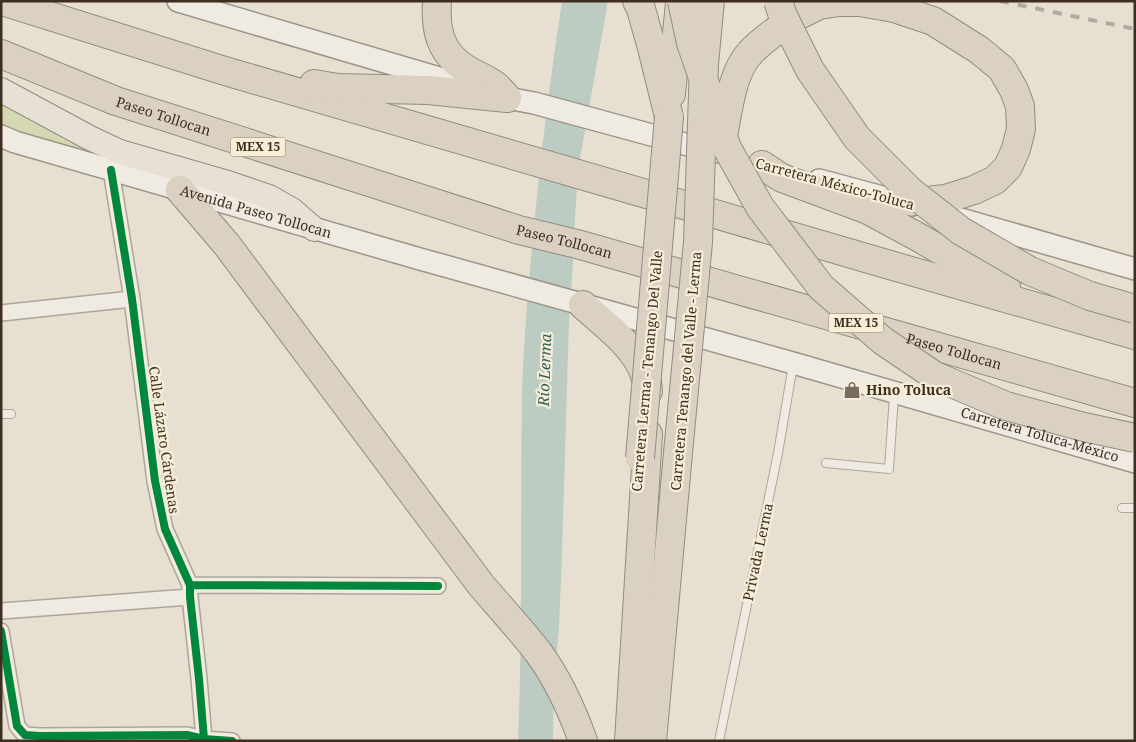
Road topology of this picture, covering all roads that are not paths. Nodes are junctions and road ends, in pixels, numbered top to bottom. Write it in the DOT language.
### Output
graph roads {
  1 [pos="2,1"];
  2 [pos="437,1"];
  3 [pos="637,1"];
  4 [pos="681,1"];
  5 [pos="710,1"];
  6 [pos="778,1"];
  7 [pos="190,3"];
  8 [pos="1,54"];
  9 [pos="225,72"];
  10 [pos="1,90"];
  11 [pos="507,98"];
  12 [pos="669,117"];
  13 [pos="1,136"];
  14 [pos="719,153"];
  15 [pos="762,165"];
  16 [pos="111,170"];
  17 [pos="180,190"];
  18 [pos="898,201"];
  19 [pos="314,228"];
  20 [pos="698,242"];
  21 [pos="1135,269"];
  22 [pos="512,284"];
  23 [pos="132,299"];
  24 [pos="579,304"];
  25 [pos="1041,309"];
  26 [pos="1135,309"];
  27 [pos="1,313"];
  28 [pos="1135,335"];
  29 [pos="793,363"];
  30 [pos="894,392"];
  31 [pos="1135,402"];
  32 [pos="1,414"];
  33 [pos="11,414"];
  34 [pos="1135,438"];
  35 [pos="1135,462"];
  36 [pos="826,464"];
  37 [pos="1122,508"];
  38 [pos="1135,508"];
  39 [pos="438,586"];
  40 [pos="190,591"];
  41 [pos="1,611"];
  42 [pos="1,631"];
  43 [pos="2,646"];
  44 [pos="204,738"];
  45 [pos="232,741"];
  46 [pos="583,741"];
  47 [pos="618,741"];
  48 [pos="629,741"];
  49 [pos="652,741"];
  50 [pos="719,741"];
  1 -- 9 [label="highway"];
  2 -- 11 [label="highway"];
  3 -- 12 [label="highway"];
  4 -- 12 [label="highway, Carretera Lerma - Tenango Del Valle"];
  4 -- 34 [label="highway, bridge"];
  5 -- 20 [label="highway, Carretera Tenango del Valle - Lerma, bridge"];
  6 -- 26 [label="highway, bridge"];
  7 -- 11 [label="main road"];
  8 -- 31 [label="highway, Paseo Tollocan / MEX 15"];
  9 -- 11 [label="highway"];
  9 -- 25 [label="highway"];
  10 -- 19 [label="main road"];
  11 -- 14 [label="main road, Carretera México-Toluca, bridge"];
  12 -- 47 [label="highway, Carretera Lerma - Tenango Del Valle, bridge"];
  13 -- 16 [label="main road, Avenida Paseo Tollocan"];
  14 -- 15 [label="main road, Carretera México-Toluca"];
  14 -- 18 [label="highway, bridge"];
  14 -- 20 [label="highway"];
  15 -- 18 [label="main road, Carretera México-Toluca"];
  15 -- 25 [label="highway"];
  16 -- 17 [label="main road, Avenida Paseo Tollocan"];
  16 -- 23 [label="street, Calle Lázaro Cárdenas"];
  17 -- 19 [label="main road, Avenida Paseo Tollocan"];
  17 -- 46 [label="highway"];
  18 -- 21 [label="main road, Carretera México-Toluca"];
  19 -- 22 [label="main road, Avenida Paseo Tollocan"];
  20 -- 49 [label="highway, Carretera Tenango del Valle - Lerma, bridge"];
  22 -- 24 [label="main road, Carretera Toluca-México"];
  23 -- 27 [label="street"];
  23 -- 40 [label="street, Calle Lázaro Cárdenas"];
  24 -- 29 [label="main road, Carretera Toluca-México"];
  24 -- 48 [label="highway"];
  25 -- 28 [label="highway"];
  29 -- 30 [label="main road, Carretera Toluca-México"];
  29 -- 50 [label="lane, Privada Lerma"];
  30 -- 35 [label="main road, Carretera Toluca-México"];
  30 -- 36 [label="lane"];
  32 -- 33 [label="lane"];
  37 -- 38 [label="lane"];
  39 -- 40 [label="street"];
  40 -- 41 [label="street"];
  40 -- 44 [label="street, Calle Lázaro Cárdenas"];
  42 -- 43 [label="street"];
  43 -- 44 [label="street"];
  44 -- 45 [label="street"];
}
